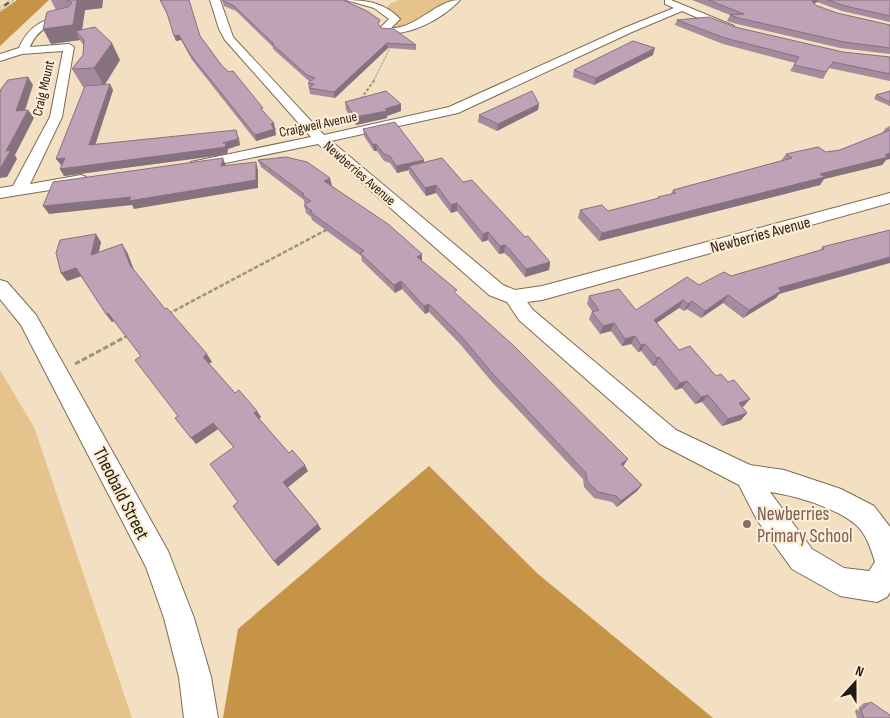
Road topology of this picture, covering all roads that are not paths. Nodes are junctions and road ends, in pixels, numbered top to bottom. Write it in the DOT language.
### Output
graph roads {
  1 [pos="215,0"];
  2 [pos="351,0"];
  3 [pos="456,0"];
  4 [pos="663,0"];
  5 [pos="682,8"];
  6 [pos="72,17"];
  7 [pos="742,30"];
  8 [pos="20,51"];
  9 [pos="0,58"];
  10 [pos="321,140"];
  11 [pos="182,167"];
  12 [pos="96,178"];
  13 [pos="20,188"];
  14 [pos="0,193"];
  15 [pos="890,198"];
  16 [pos="0,287"];
  17 [pos="514,297"];
  18 [pos="748,477"];
  19 [pos="201,718"];
  1 -- 10 [label="street, Newberries Avenue"];
  2 -- 3 [label="street"];
  4 -- 5 [label="street"];
  5 -- 7 [label="street"];
  5 -- 10 [label="street, Craigweil Avenue"];
  6 -- 8 [label="street"];
  8 -- 9 [label="street"];
  8 -- 13 [label="street, Craig Mount"];
  10 -- 11 [label="street, Craigweil Avenue"];
  10 -- 17 [label="street, Newberries Avenue"];
  12 -- 13 [label="street"];
  13 -- 14 [label="street"];
  15 -- 17 [label="street, Newberries Avenue"];
  16 -- 19 [label="street, Theobald Street"];
  17 -- 18 [label="street, Newberries Avenue"];
  18 -- 18 [label="street, Newberries Avenue"];
}
